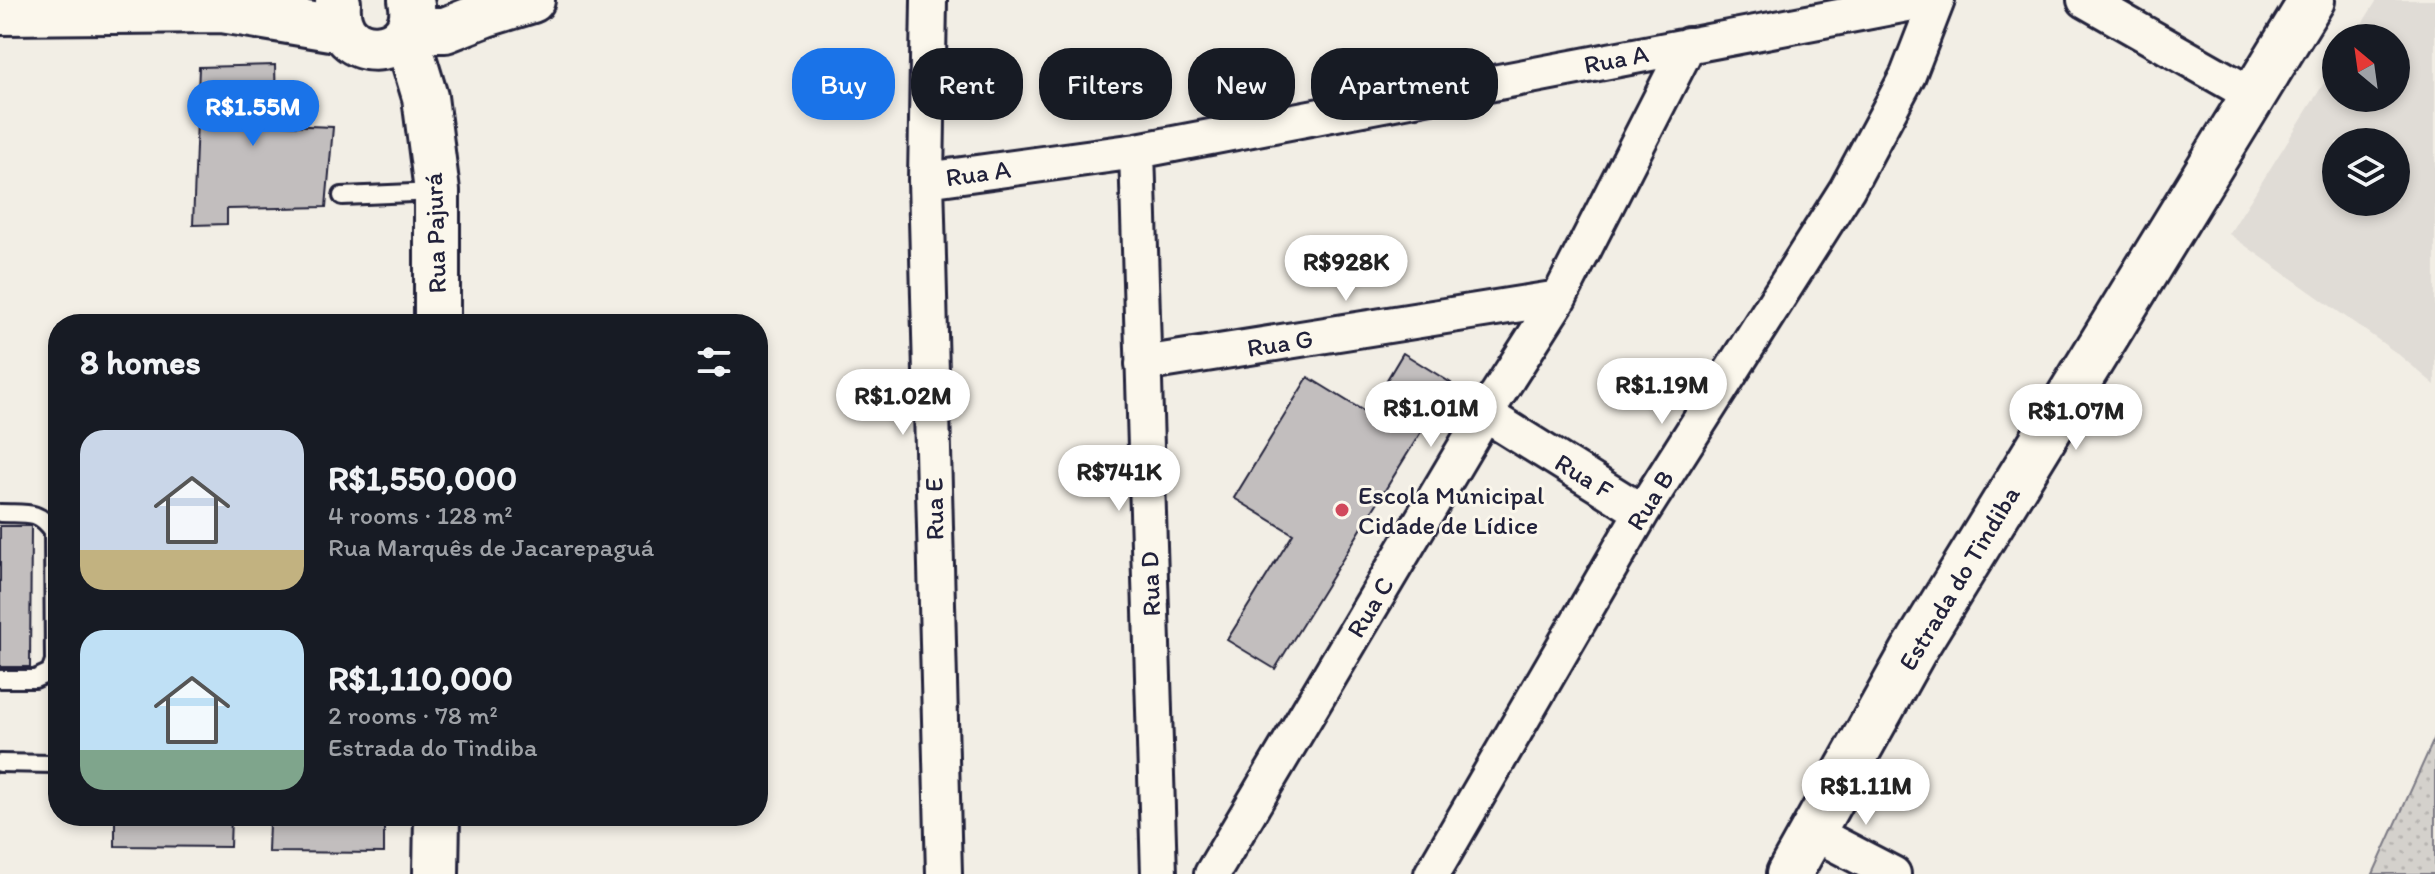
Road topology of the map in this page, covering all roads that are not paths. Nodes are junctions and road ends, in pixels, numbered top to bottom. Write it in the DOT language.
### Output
graph roads {
  1 [pos="277,0"];
  2 [pos="468,0"];
  3 [pos="929,0"];
  4 [pos="1928,0"];
  5 [pos="1937,0"];
  6 [pos="2085,0"];
  7 [pos="2312,0"];
  8 [pos="526,1"];
  9 [pos="222,10"];
  10 [pos="0,12"];
  11 [pos="408,21"];
  12 [pos="349,26"];
  13 [pos="1688,45"];
  14 [pos="2254,96"];
  15 [pos="431,143"];
  16 [pos="1137,151"];
  17 [pos="926,180"];
  18 [pos="437,191"];
  19 [pos="342,196"];
  20 [pos="1559,298"];
  21 [pos="437,314"];
  22 [pos="1143,364"];
  23 [pos="1485,414"];
  24 [pos="1642,512"];
  25 [pos="0,513"];
  26 [pos="48,523"];
  27 [pos="48,673"];
  28 [pos="0,679"];
  29 [pos="0,763"];
  30 [pos="48,764"];
  31 [pos="437,826"];
  32 [pos="1812,832"];
  33 [pos="436,874"];
  34 [pos="944,874"];
  35 [pos="1159,874"];
  36 [pos="1212,874"];
  37 [pos="1432,874"];
  38 [pos="1789,874"];
  39 [pos="1893,874"];
  1 -- 9 [label="street"];
  2 -- 8 [label="street"];
  3 -- 17 [label="street, Rua E"];
  4 -- 13 [label="street, Rua A"];
  5 -- 24 [label="street, Rua B"];
  6 -- 14 [label="street"];
  7 -- 14 [label="street, Estrada do Tindiba"];
  8 -- 11 [label="street"];
  9 -- 10 [label="street"];
  9 -- 12 [label="street"];
  11 -- 12 [label="street"];
  11 -- 15 [label="street, Rua Pajurá"];
  12 -- 15 [label="street, Rua Pajurá"];
  13 -- 16 [label="street, Rua A"];
  13 -- 20 [label="street, Rua C"];
  14 -- 32 [label="street, Estrada do Tindiba"];
  15 -- 18 [label="street, Rua Pajurá"];
  16 -- 17 [label="street, Rua A"];
  16 -- 22 [label="street, Rua D"];
  17 -- 34 [label="street, Rua E"];
  18 -- 19 [label="lane"];
  18 -- 21 [label="street, Rua Pajurá"];
  20 -- 22 [label="street, Rua G"];
  20 -- 23 [label="street, Rua C"];
  22 -- 35 [label="street, Rua D"];
  23 -- 24 [label="street, Rua F"];
  23 -- 36 [label="street, Rua C"];
  24 -- 37 [label="street, Rua B"];
  25 -- 26 [label="lane"];
  27 -- 28 [label="lane"];
  29 -- 30 [label="lane"];
  31 -- 33 [label="street"];
  32 -- 38 [label="street, Estrada do Tindiba"];
  32 -- 39 [label="street"];
}
